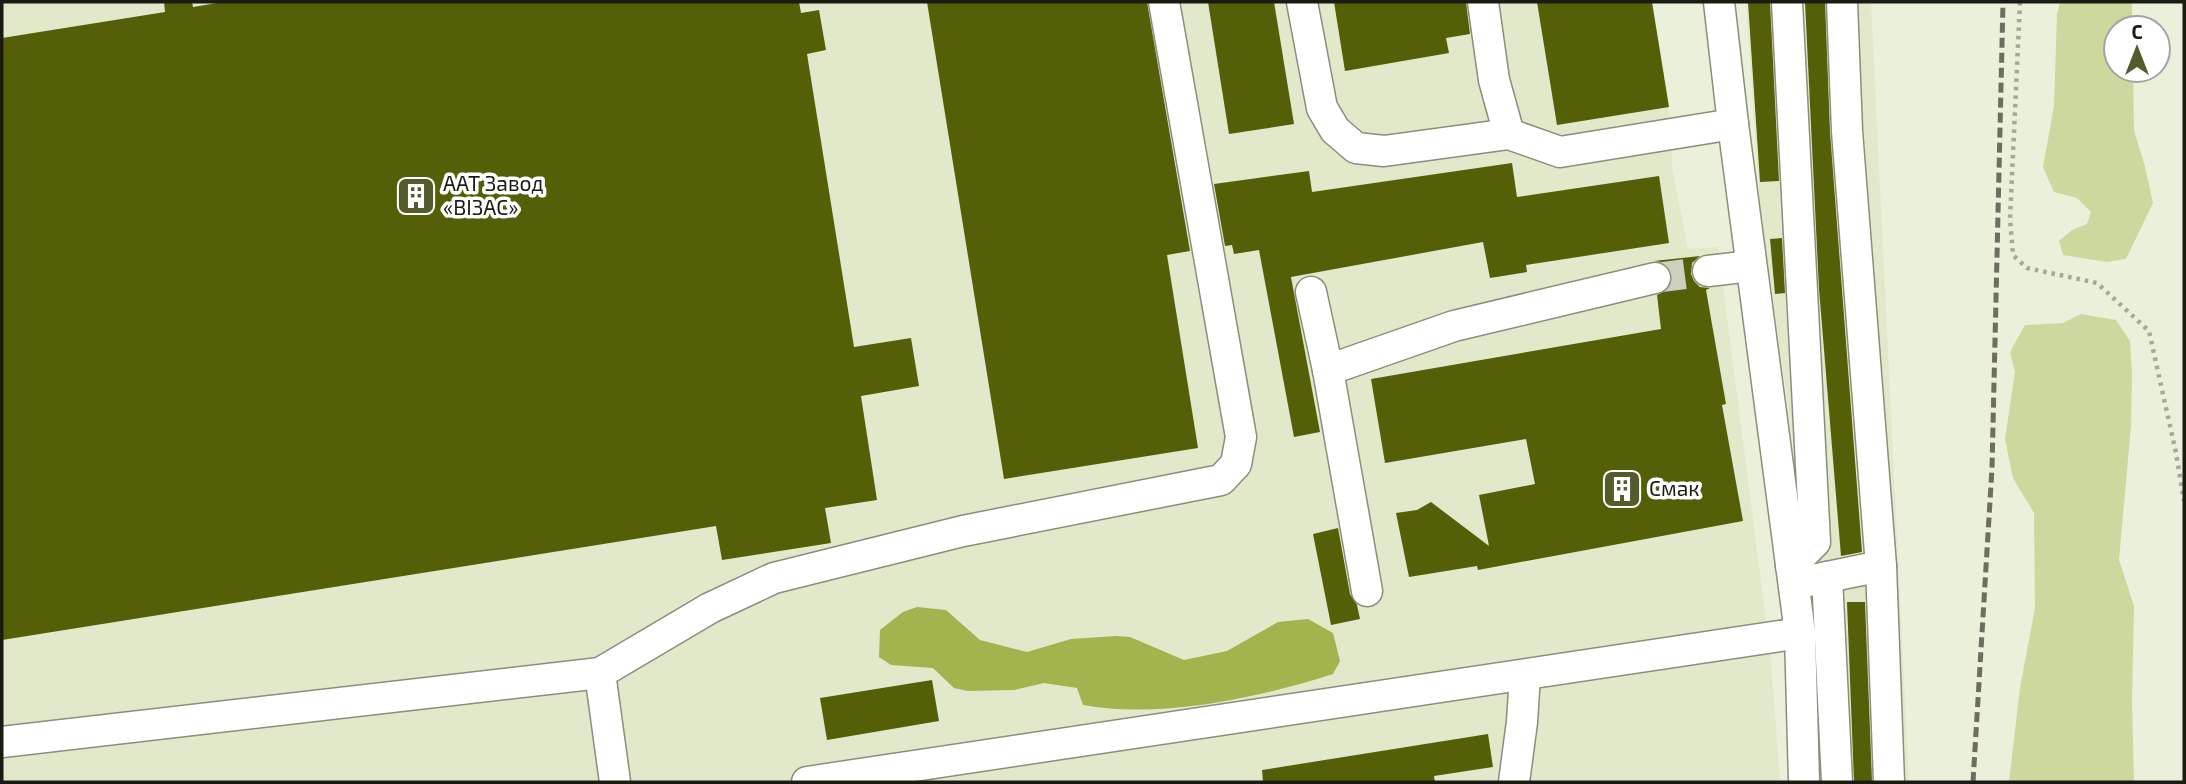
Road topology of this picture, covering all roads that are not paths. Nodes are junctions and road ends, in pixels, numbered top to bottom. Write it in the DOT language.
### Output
graph roads {
  1 [pos="1164,2"];
  2 [pos="1303,2"];
  3 [pos="1483,2"];
  4 [pos="1719,2"];
  5 [pos="1787,2"];
  6 [pos="1842,2"];
  7 [pos="1733,124"];
  8 [pos="1509,134"];
  9 [pos="1751,266"];
  10 [pos="1708,271"];
  11 [pos="1656,278"];
  12 [pos="1311,292"];
  13 [pos="1328,370"];
  14 [pos="1881,566"];
  15 [pos="1792,575"];
  16 [pos="1827,577"];
  17 [pos="1367,591"];
  18 [pos="1800,633"];
  19 [pos="600,673"];
  20 [pos="1525,675"];
  21 [pos="2,742"];
  22 [pos="615,782"];
  23 [pos="807,782"];
  24 [pos="1514,782"];
  25 [pos="1804,782"];
  26 [pos="1837,782"];
  27 [pos="1889,782"];
  1 -- 19 [label="lane"];
  2 -- 8 [label="lane"];
  3 -- 8 [label="lane"];
  4 -- 7 [label="lane"];
  5 -- 15 [label="lane"];
  6 -- 14 [label="lane"];
  7 -- 8 [label="lane"];
  7 -- 9 [label="lane"];
  9 -- 10 [label="lane"];
  9 -- 15 [label="lane"];
  11 -- 13 [label="lane"];
  12 -- 13 [label="lane"];
  13 -- 17 [label="lane"];
  14 -- 16 [label="lane"];
  14 -- 27 [label="lane"];
  15 -- 16 [label="lane"];
  15 -- 18 [label="lane"];
  16 -- 26 [label="lane"];
  18 -- 20 [label="lane"];
  18 -- 25 [label="lane"];
  19 -- 21 [label="lane"];
  19 -- 22 [label="lane"];
  20 -- 23 [label="lane"];
  20 -- 24 [label="lane"];
}
